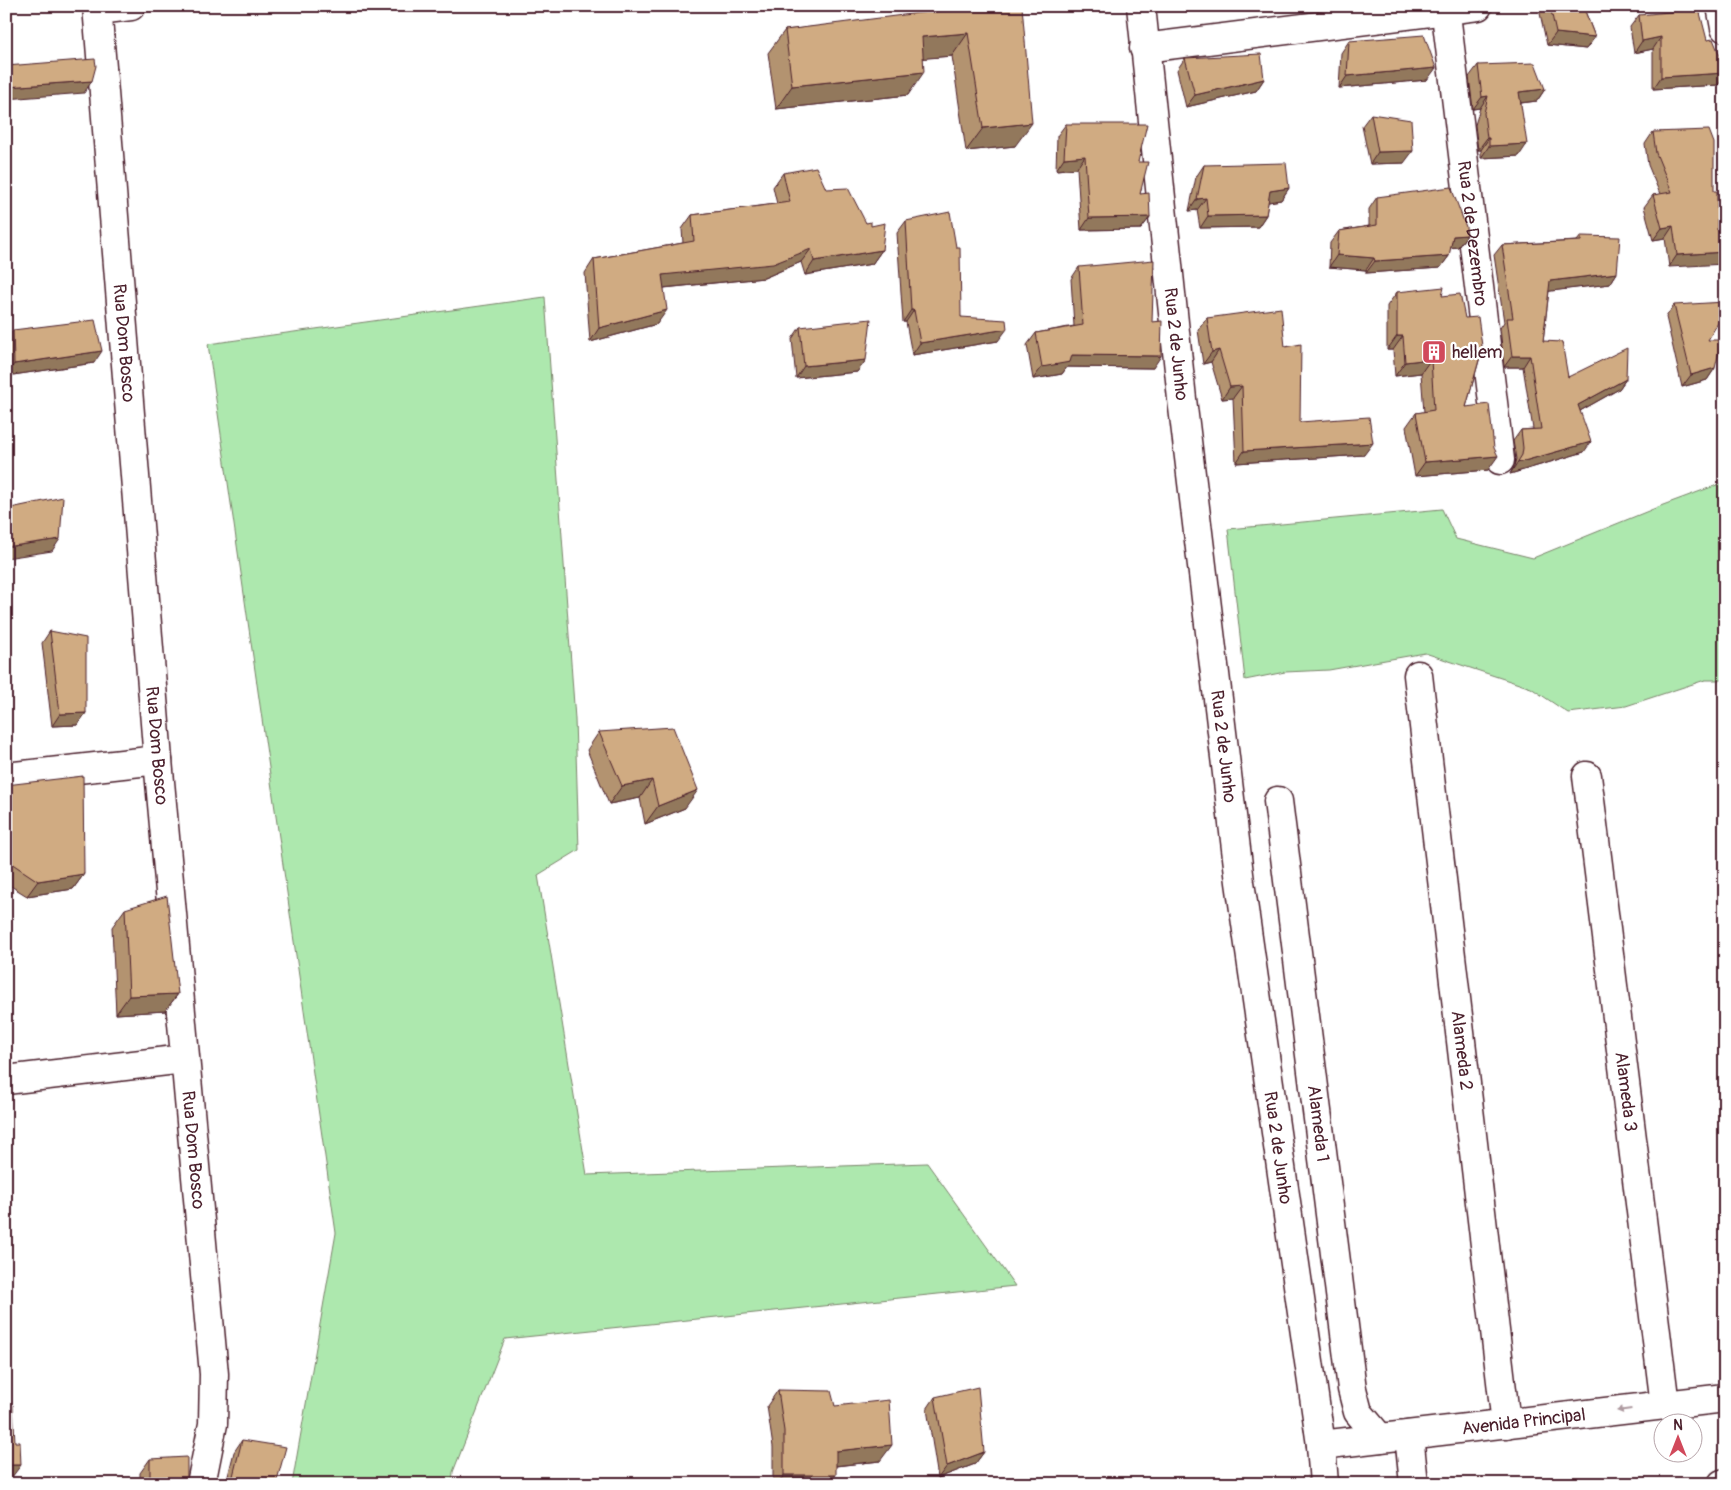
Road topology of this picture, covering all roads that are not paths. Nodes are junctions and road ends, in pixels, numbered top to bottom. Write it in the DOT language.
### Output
graph roads {
  1 [pos="130,6"];
  2 [pos="1141,6"];
  3 [pos="1478,6"];
  4 [pos="1722,6"];
  5 [pos="98,8"];
  6 [pos="1445,8"];
  7 [pos="1725,28"];
  8 [pos="1144,48"];
  9 [pos="1500,460"];
  10 [pos="1418,675"];
  11 [pos="158,760"];
  12 [pos="1587,776"];
  13 [pos="6,777"];
  14 [pos="1278,801"];
  15 [pos="184,1059"];
  16 [pos="6,1080"];
  17 [pos="1725,1398"];
  18 [pos="1665,1405"];
  19 [pos="1506,1424"];
  20 [pos="1408,1435"];
  21 [pos="1380,1438"];
  22 [pos="1321,1445"];
  23 [pos="201,1484"];
  24 [pos="1324,1484"];
  25 [pos="1414,1484"];
  1 -- 5 [label="street"];
  2 -- 8 [label="street, Rua 2 de Junho"];
  3 -- 6 [label="street"];
  4 -- 7 [label="street"];
  5 -- 11 [label="street, Rua Dom Bosco"];
  6 -- 8 [label="street"];
  6 -- 9 [label="street, Rua 2 de Dezembro"];
  8 -- 22 [label="street, Rua 2 de Junho"];
  10 -- 19 [label="street, Alameda 2"];
  11 -- 13 [label="street"];
  11 -- 15 [label="street, Rua Dom Bosco"];
  12 -- 18 [label="street, Alameda 3"];
  14 -- 21 [label="street, Alameda 1"];
  15 -- 16 [label="street"];
  15 -- 23 [label="street, Rua Dom Bosco"];
  17 -- 18 [label="street, Avenida Principal"];
  18 -- 19 [label="street, Avenida Principal, one-way"];
  19 -- 20 [label="street, Avenida Principal"];
  20 -- 21 [label="street, Avenida Principal"];
  20 -- 25 [label="street"];
  21 -- 22 [label="street, Avenida Principal"];
  22 -- 24 [label="street, Rua 2 de Junho"];
}
